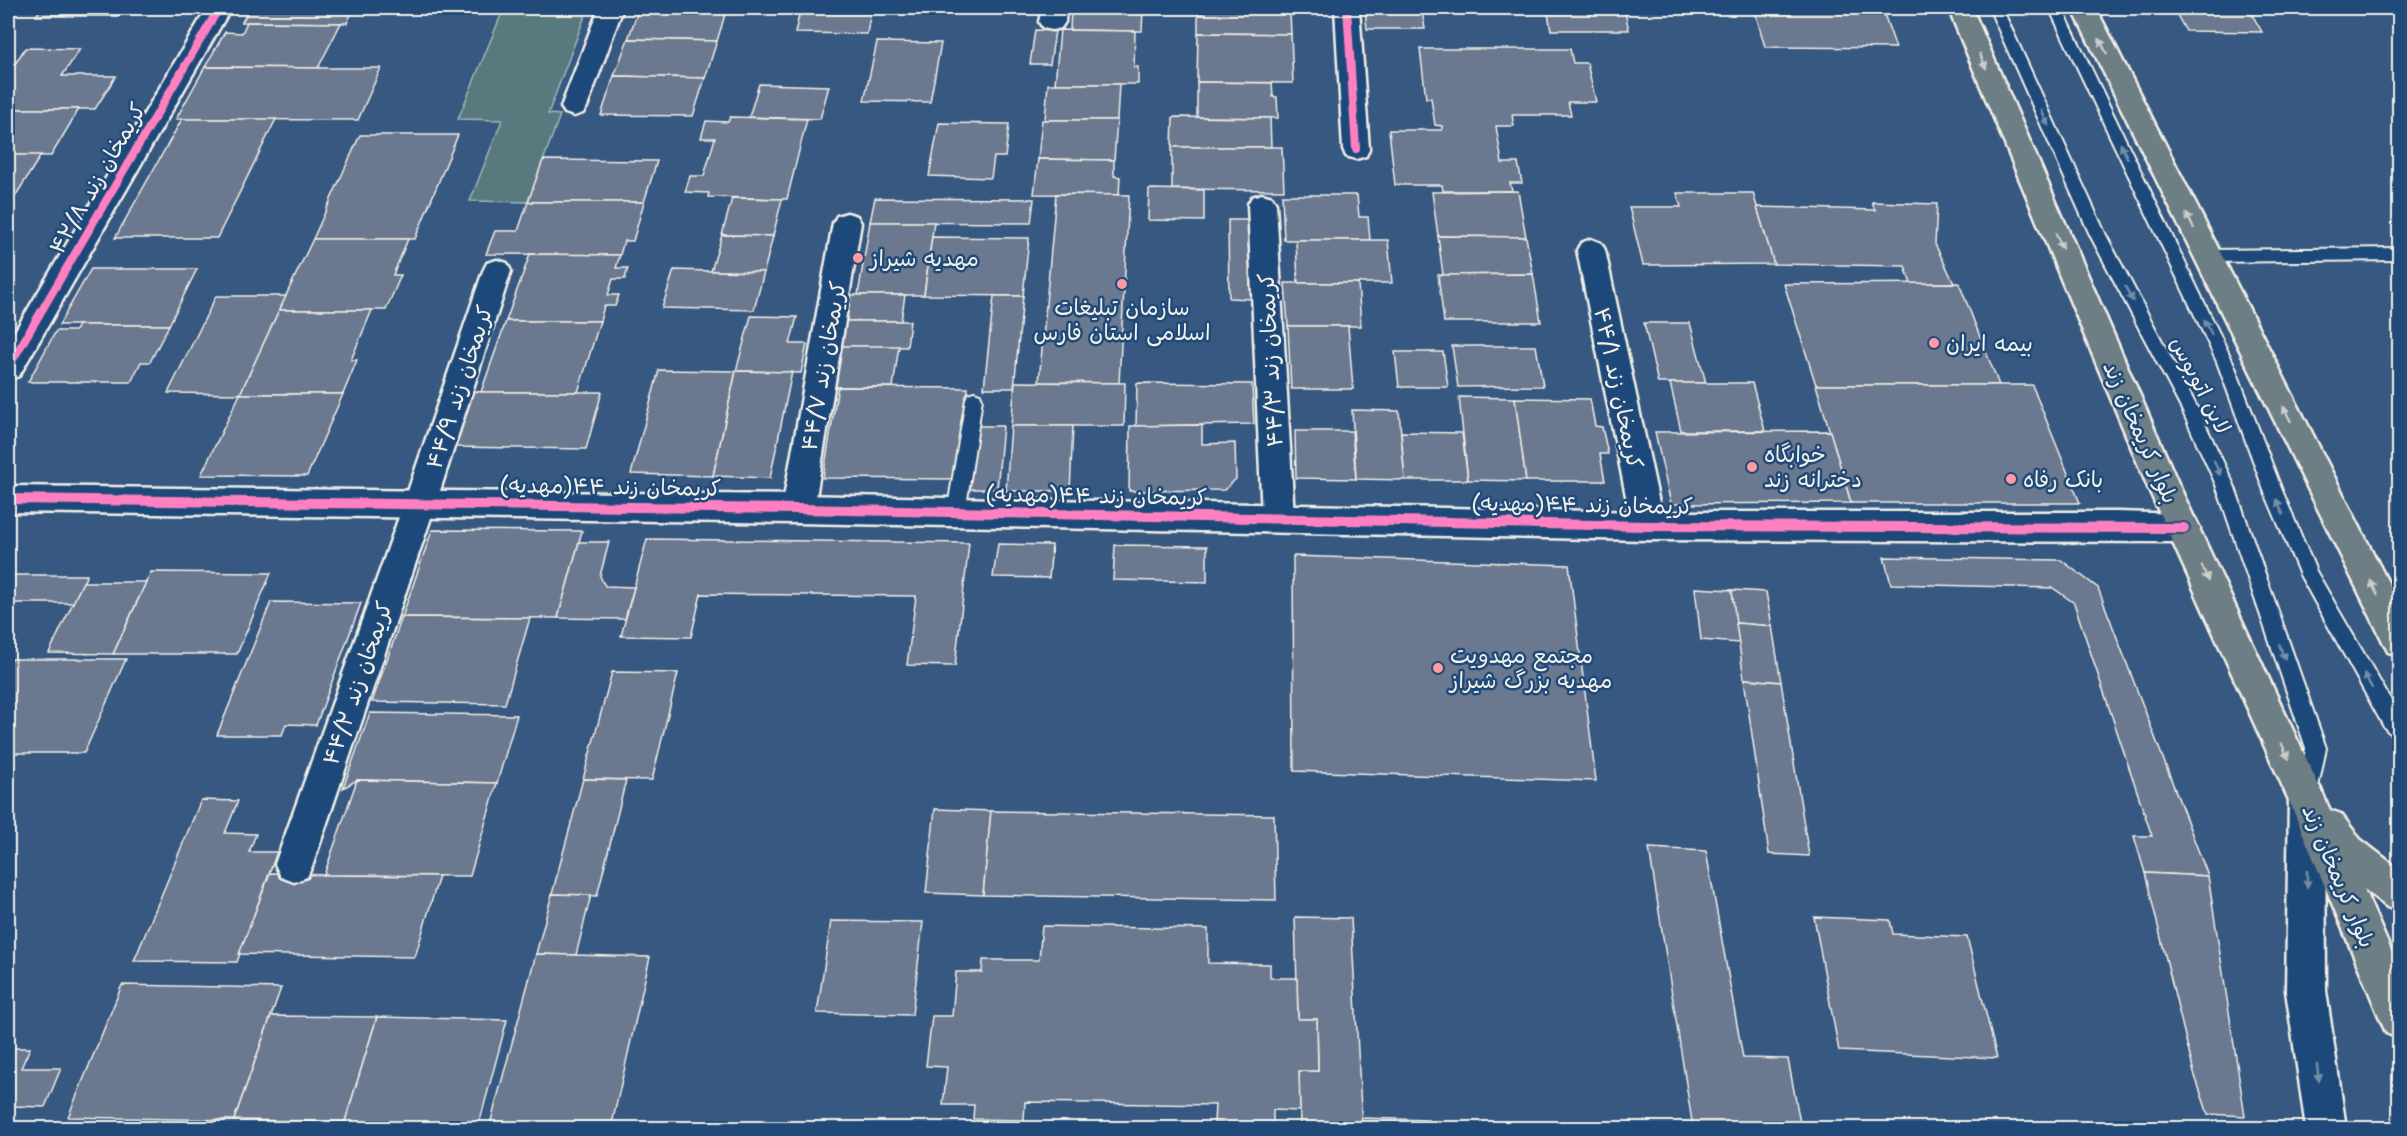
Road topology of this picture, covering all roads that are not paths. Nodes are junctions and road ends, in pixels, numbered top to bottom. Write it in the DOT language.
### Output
graph roads {
  1 [pos="219,8"];
  2 [pos="611,8"];
  3 [pos="1347,8"];
  4 [pos="1960,8"];
  5 [pos="1995,8"];
  6 [pos="2055,8"];
  7 [pos="2084,8"];
  8 [pos="574,107"];
  9 [pos="1356,149"];
  10 [pos="1262,204"];
  11 [pos="847,223"];
  12 [pos="1591,250"];
  13 [pos="2400,254"];
  14 [pos="2208,256"];
  15 [pos="497,271"];
  16 [pos="8,368"];
  17 [pos="974,399"];
  18 [pos="8,499"];
  19 [pos="420,503"];
  20 [pos="798,509"];
  21 [pos="956,513"];
  22 [pos="1278,517"];
  23 [pos="1648,526"];
  24 [pos="2184,528"];
  25 [pos="2400,641"];
  26 [pos="2400,730"];
  27 [pos="2307,799"];
  28 [pos="294,864"];
  29 [pos="2400,894"];
  30 [pos="2400,1019"];
  31 [pos="2326,1128"];
  1 -- 16 [label="street, کریمخان زند ۴۲/۸"];
  2 -- 8 [label="street"];
  3 -- 9 [label="street"];
  4 -- 24 [label="main road, بلوار کریمخان زند, one-way"];
  5 -- 27 [label="lane, لاین اتوبوس, one-way"];
  26 -- 6 [label="lane, لاین اتوبوس, one-way"];
  14 -- 7 [label="main road, one-way"];
  10 -- 22 [label="street, کریمخان زند ۴۴/۳"];
  11 -- 20 [label="street, کریمخان زند ۴۴/۷"];
  12 -- 23 [label="street, کریمخان زند ۴۴/۱"];
  13 -- 14 [label="lane"];
  25 -- 14 [label="main road, one-way"];
  15 -- 19 [label="street, کریمخان زند ۴۴/۹"];
  17 -- 21 [label="lane"];
  18 -- 19 [label="street, کریمخان زند ۴۴(مهدیه)"];
  19 -- 20 [label="street, کریمخان زند ۴۴(مهدیه)"];
  19 -- 28 [label="street, کریمخان زند ۴۴/۲"];
  20 -- 21 [label="street, کریمخان زند ۴۴(مهدیه)"];
  21 -- 22 [label="street, کریمخان زند ۴۴(مهدیه)"];
  22 -- 23 [label="street, کریمخان زند ۴۴(مهدیه)"];
  23 -- 24 [label="street, کریمخان زند ۴۴(مهدیه)"];
  24 -- 27 [label="main road, بلوار کریمخان زند, one-way"];
  27 -- 29 [label="main road"];
  27 -- 30 [label="main road, بلوار کریمخان زند"];
  27 -- 31 [label="street, one-way"];
}
